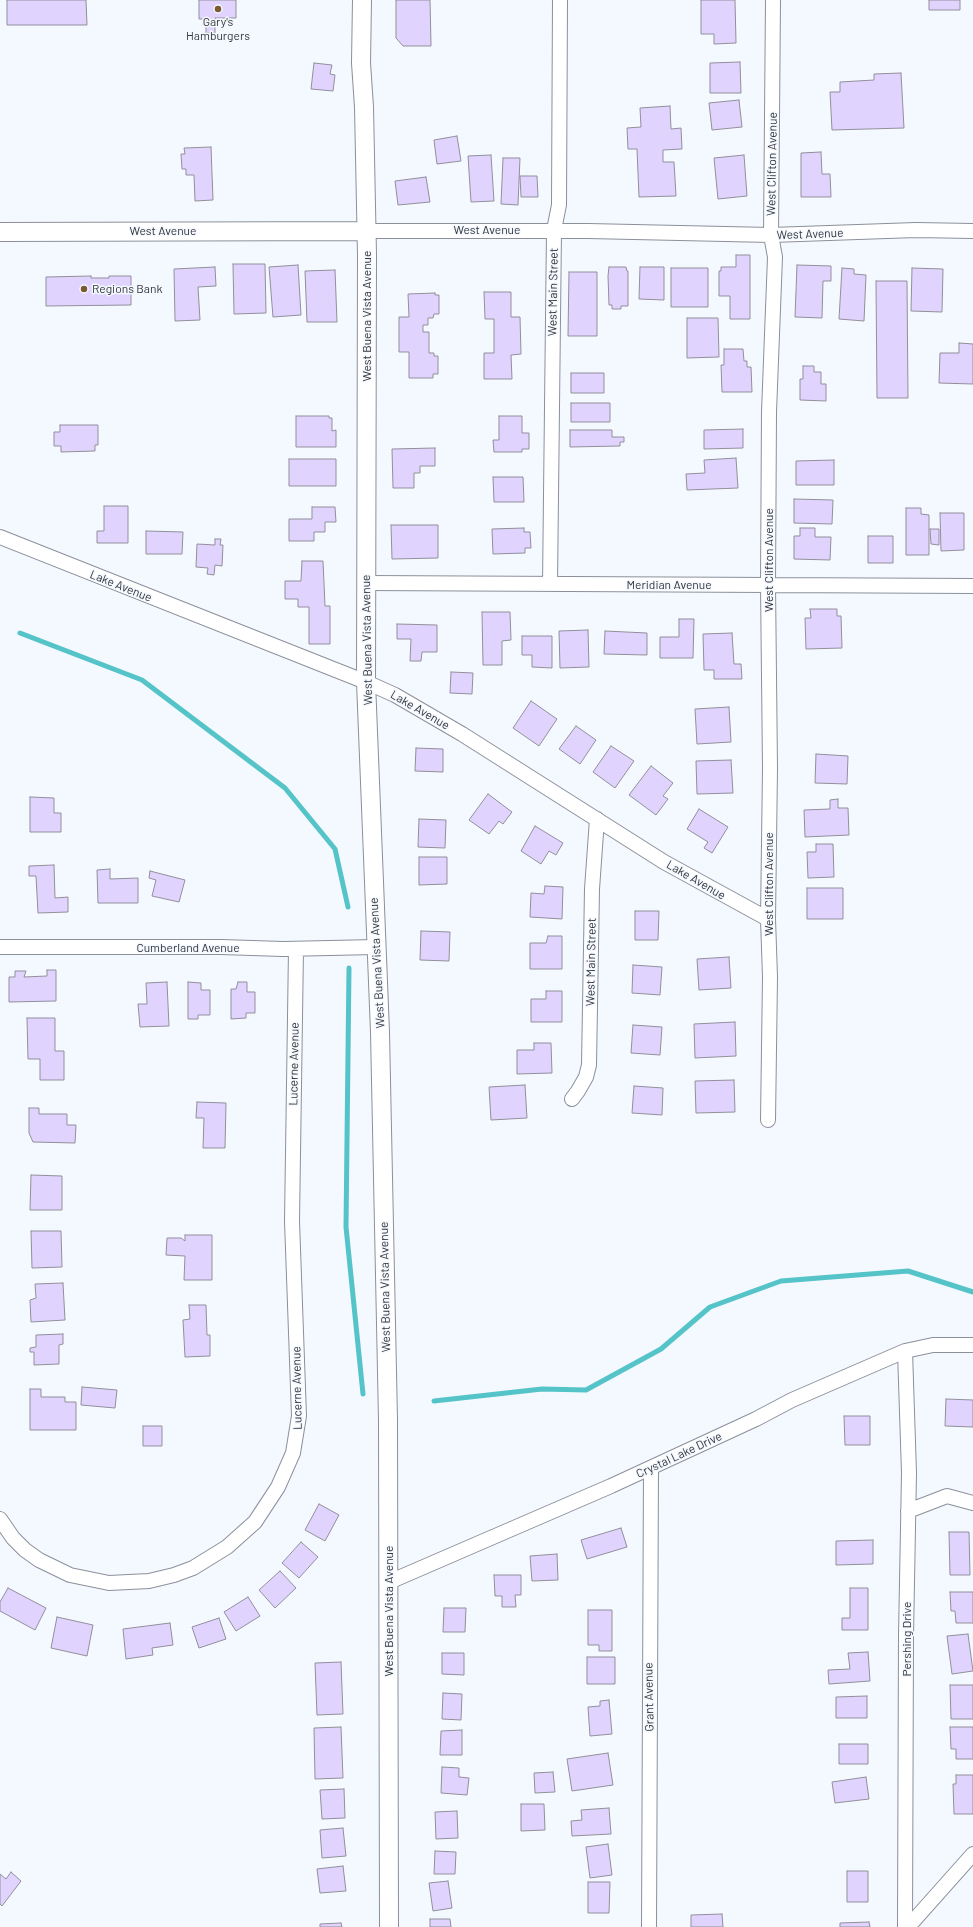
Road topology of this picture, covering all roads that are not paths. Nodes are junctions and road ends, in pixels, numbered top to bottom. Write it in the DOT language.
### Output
graph roads {
  1 [pos="362,0"];
  2 [pos="560,0"];
  3 [pos="773,0"];
  4 [pos="554,230"];
  5 [pos="366,231"];
  6 [pos="973,231"];
  7 [pos="0,232"];
  8 [pos="771,235"];
  9 [pos="0,537"];
  10 [pos="366,583"];
  11 [pos="550,584"];
  12 [pos="768,585"];
  13 [pos="973,586"];
  14 [pos="366,682"];
  15 [pos="597,820"];
  16 [pos="768,919"];
  17 [pos="376,946"];
  18 [pos="0,948"];
  19 [pos="296,949"];
  20 [pos="572,1099"];
  21 [pos="768,1120"];
  22 [pos="973,1345"];
  23 [pos="905,1350"];
  24 [pos="651,1468"];
  25 [pos="973,1503"];
  26 [pos="908,1511"];
  27 [pos="0,1520"];
  28 [pos="389,1582"];
  29 [pos="973,1854"];
  30 [pos="389,1927"];
  31 [pos="649,1927"];
  32 [pos="906,1927"];
  1 -- 5 [label="street, West Buena Vista Avenue"];
  2 -- 4 [label="street, West Main Street"];
  3 -- 8 [label="street, West Clifton Avenue"];
  4 -- 5 [label="street, West Avenue"];
  4 -- 8 [label="street, West Avenue"];
  4 -- 11 [label="street, West Main Street"];
  5 -- 7 [label="street, West Avenue"];
  5 -- 10 [label="street, West Buena Vista Avenue"];
  6 -- 8 [label="street, West Avenue"];
  8 -- 12 [label="street, West Clifton Avenue"];
  9 -- 14 [label="street, Lake Avenue"];
  10 -- 11 [label="street, Meridian Avenue"];
  10 -- 14 [label="street, West Buena Vista Avenue"];
  11 -- 12 [label="street, Meridian Avenue"];
  12 -- 13 [label="street, Meridian Avenue"];
  12 -- 16 [label="street, West Clifton Avenue"];
  14 -- 15 [label="street, Lake Avenue"];
  14 -- 17 [label="street, West Buena Vista Avenue"];
  15 -- 16 [label="street, Lake Avenue"];
  15 -- 20 [label="street, West Main Street"];
  16 -- 21 [label="street, West Clifton Avenue"];
  17 -- 19 [label="street, Cumberland Avenue"];
  17 -- 28 [label="street, West Buena Vista Avenue"];
  18 -- 19 [label="street, Cumberland Avenue"];
  19 -- 27 [label="street, Lucerne Avenue"];
  22 -- 23 [label="street, Crystal Lake Drive"];
  23 -- 24 [label="street, Crystal Lake Drive"];
  23 -- 26 [label="street, Pershing Drive"];
  24 -- 28 [label="street, Crystal Lake Drive"];
  24 -- 31 [label="street, Grant Avenue"];
  25 -- 26 [label="street"];
  26 -- 32 [label="street, Pershing Drive"];
  28 -- 30 [label="street, West Buena Vista Avenue"];
  29 -- 32 [label="street"];
}
